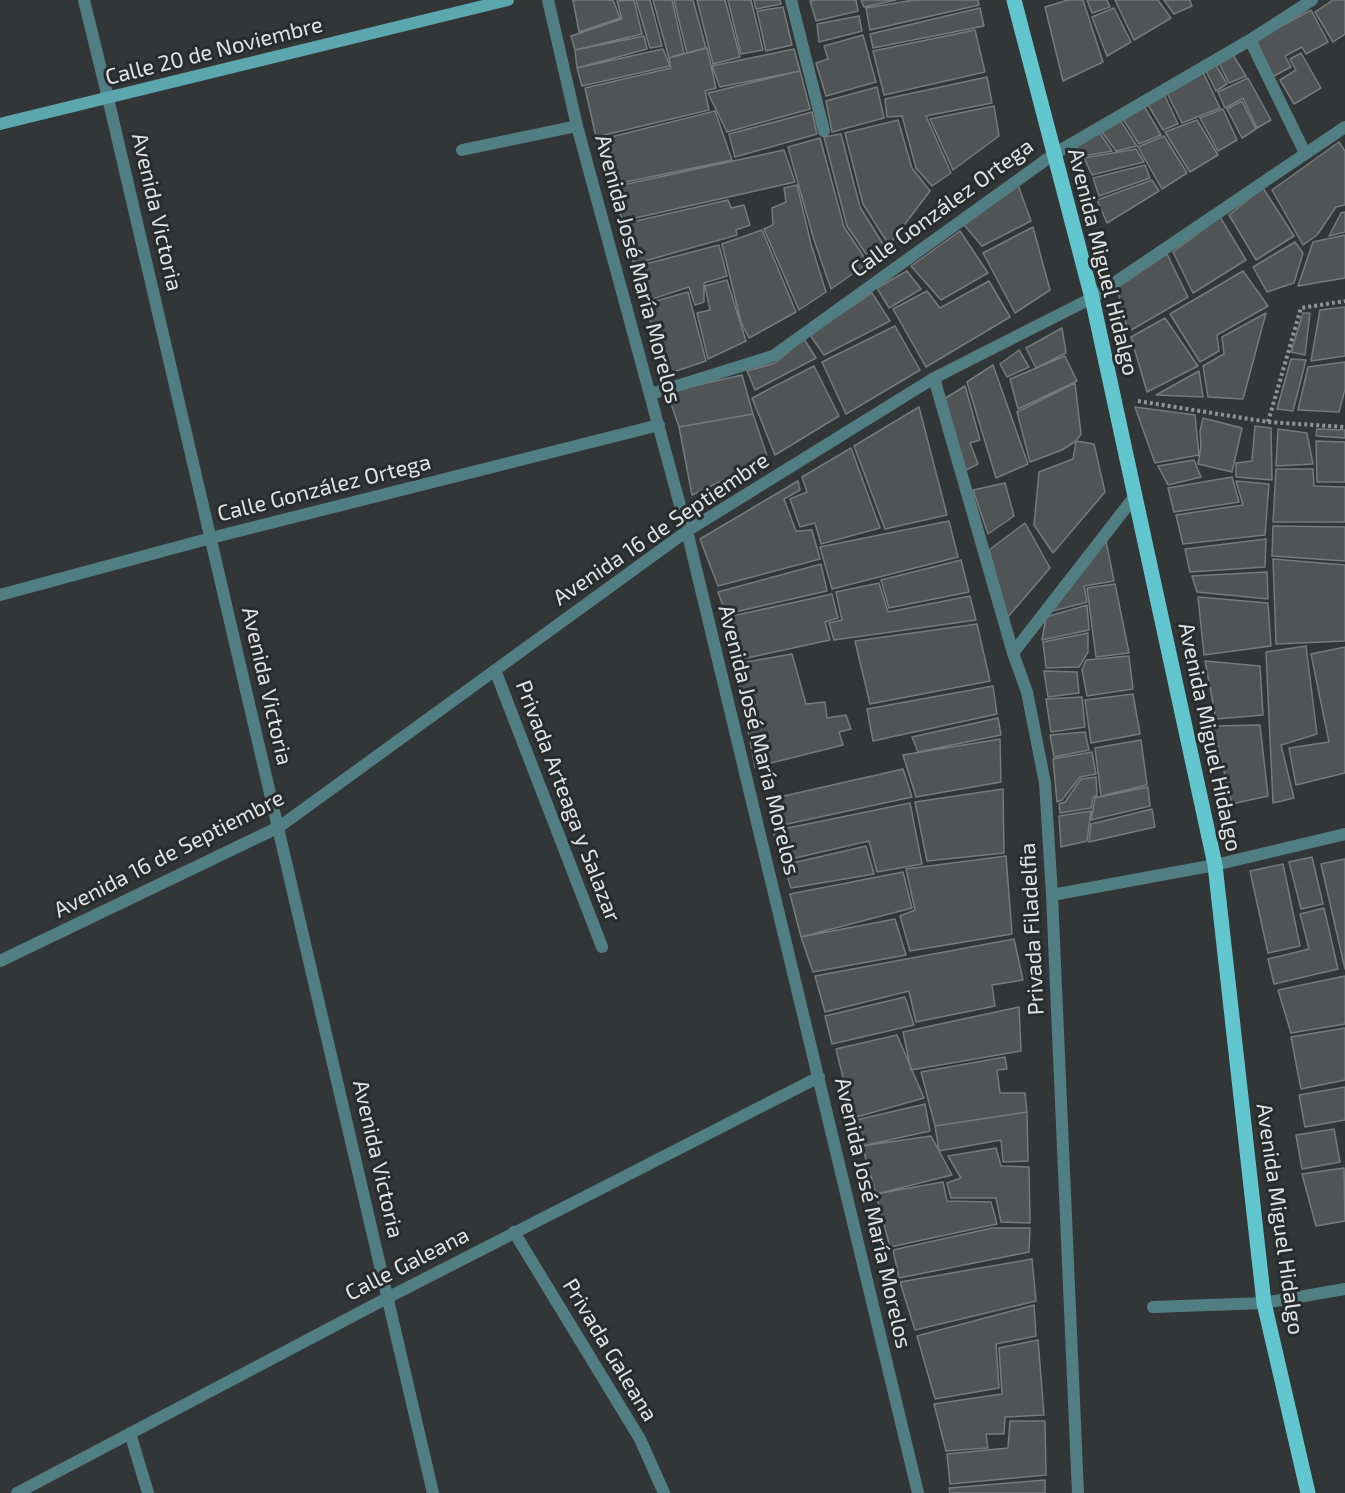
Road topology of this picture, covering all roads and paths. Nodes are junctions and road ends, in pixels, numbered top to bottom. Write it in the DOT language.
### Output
graph roads {
  1 [pos="84,0"];
  2 [pos="508,0"];
  3 [pos="548,0"];
  4 [pos="791,0"];
  5 [pos="1014,0"];
  6 [pos="1312,0"];
  7 [pos="1250,40"];
  8 [pos="108,98"];
  9 [pos="0,124"];
  10 [pos="577,126"];
  11 [pos="1345,127"];
  12 [pos="824,131"];
  13 [pos="462,150"];
  14 [pos="1305,153"];
  15 [pos="1054,154"];
  16 [pos="1092,298"];
  17 [pos="1345,302"];
  18 [pos="934,378"];
  19 [pos="651,394"];
  20 [pos="1112,397"];
  21 [pos="1268,422"];
  22 [pos="659,425"];
  23 [pos="1345,428"];
  24 [pos="1136,496"];
  25 [pos="687,531"];
  26 [pos="211,538"];
  27 [pos="0,595"];
  28 [pos="1013,653"];
  29 [pos="495,670"];
  30 [pos="279,827"];
  31 [pos="1345,834"];
  32 [pos="1215,866"];
  33 [pos="1052,895"];
  34 [pos="602,947"];
  35 [pos="0,961"];
  36 [pos="819,1077"];
  37 [pos="514,1233"];
  38 [pos="1345,1289"];
  39 [pos="389,1297"];
  40 [pos="1264,1303"];
  41 [pos="1153,1307"];
  42 [pos="130,1433"];
  43 [pos="17,1493"];
  44 [pos="148,1493"];
  45 [pos="433,1493"];
  46 [pos="664,1493"];
  47 [pos="918,1493"];
  48 [pos="1078,1493"];
  49 [pos="1308,1493"];
  1 -- 8 [label="street, Avenida Victoria"];
  2 -- 8 [label="main road, Calle 20 de Noviembre"];
  3 -- 10 [label="street, Avenida José María Morelos"];
  4 -- 12 [label="street"];
  5 -- 15 [label="main road, Avenida Miguel Hidalgo"];
  6 -- 7 [label="street, Calle González Ortega"];
  7 -- 14 [label="street"];
  7 -- 15 [label="street, Calle González Ortega"];
  8 -- 9 [label="main road, Calle 20 de Noviembre"];
  8 -- 26 [label="street, Avenida Victoria"];
  10 -- 13 [label="street"];
  10 -- 19 [label="street, Avenida José María Morelos"];
  11 -- 14 [label="street, Avenida 16 de Septiembre"];
  14 -- 16 [label="street, Avenida 16 de Septiembre"];
  15 -- 16 [label="main road, Avenida Miguel Hidalgo"];
  15 -- 19 [label="street, Calle González Ortega"];
  16 -- 18 [label="street, Avenida 16 de Septiembre"];
  16 -- 20 [label="main road, Avenida Miguel Hidalgo"];
  17 -- 21 [label="path"];
  18 -- 25 [label="street, Avenida 16 de Septiembre"];
  18 -- 28 [label="street, Privada Filadelfia"];
  19 -- 22 [label="street, Avenida José María Morelos"];
  20 -- 21 [label="path"];
  20 -- 24 [label="main road, Avenida Miguel Hidalgo"];
  21 -- 23 [label="path"];
  22 -- 25 [label="street, Avenida José María Morelos"];
  22 -- 26 [label="street, Calle González Ortega"];
  24 -- 28 [label="street"];
  24 -- 32 [label="main road, Avenida Miguel Hidalgo"];
  25 -- 29 [label="street, Avenida 16 de Septiembre"];
  25 -- 36 [label="street, Avenida José María Morelos"];
  26 -- 27 [label="street, Calle González Ortega"];
  26 -- 30 [label="street, Avenida Victoria"];
  28 -- 33 [label="street, Privada Filadelfia"];
  29 -- 30 [label="street, Avenida 16 de Septiembre"];
  29 -- 34 [label="street, Privada Arteaga y Salazar"];
  30 -- 35 [label="street, Avenida 16 de Septiembre"];
  30 -- 39 [label="street, Avenida Victoria"];
  31 -- 32 [label="street"];
  32 -- 33 [label="street"];
  32 -- 40 [label="main road, Avenida Miguel Hidalgo"];
  33 -- 48 [label="street, Privada Filadelfia"];
  36 -- 37 [label="street, Calle Galeana"];
  36 -- 47 [label="street, Avenida José María Morelos"];
  37 -- 39 [label="street, Calle Galeana"];
  37 -- 46 [label="street, Privada Galeana"];
  38 -- 40 [label="street"];
  39 -- 42 [label="street, Calle Galeana"];
  39 -- 45 [label="street, Avenida Victoria"];
  40 -- 41 [label="street"];
  40 -- 49 [label="main road, Avenida Miguel Hidalgo"];
  42 -- 43 [label="street, Calle Galeana"];
  42 -- 44 [label="street"];
}
